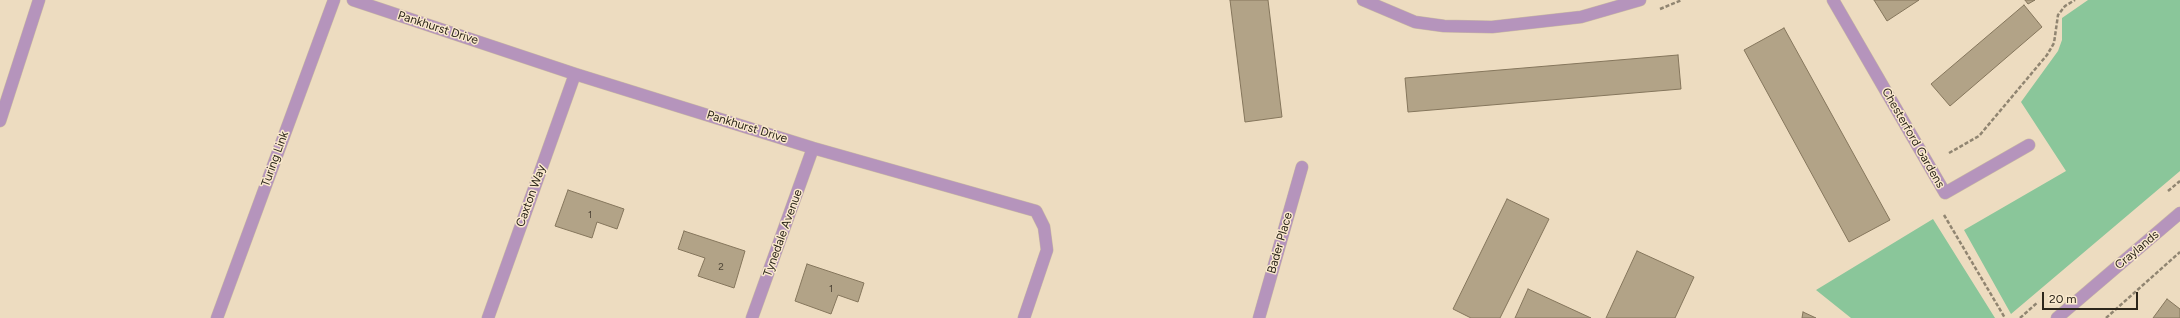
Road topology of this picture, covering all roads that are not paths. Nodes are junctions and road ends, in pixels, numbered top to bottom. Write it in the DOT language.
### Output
graph roads {
  1 [pos="39,0"];
  2 [pos="334,0"];
  3 [pos="353,0"];
  4 [pos="1363,0"];
  5 [pos="1640,0"];
  6 [pos="1833,0"];
  7 [pos="575,74"];
  8 [pos="0,121"];
  9 [pos="2029,145"];
  10 [pos="813,148"];
  11 [pos="1302,168"];
  12 [pos="2180,213"];
  13 [pos="216,318"];
  14 [pos="488,318"];
  15 [pos="752,318"];
  16 [pos="1024,318"];
  17 [pos="1259,318"];
  18 [pos="2057,318"];
  1 -- 8 [label="street"];
  2 -- 13 [label="street, Turing Link"];
  3 -- 7 [label="street, Pankhurst Drive"];
  4 -- 5 [label="street"];
  6 -- 9 [label="street, Chesterford Gardens"];
  7 -- 10 [label="street, Pankhurst Drive"];
  7 -- 14 [label="street, Caxton Way"];
  10 -- 15 [label="street, Tynedale Avenue"];
  10 -- 16 [label="street, Pankhurst Drive"];
  11 -- 17 [label="street, Bader Place"];
  12 -- 18 [label="street, Craylands"];
}
